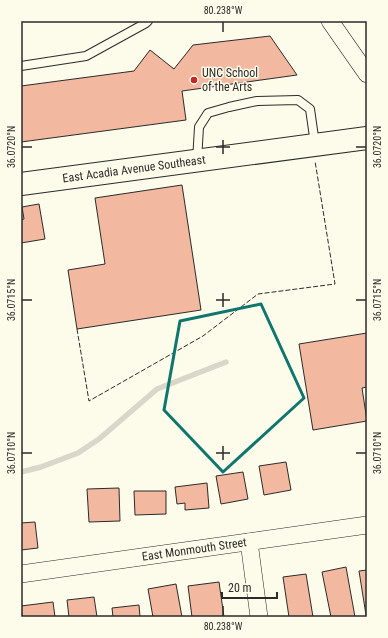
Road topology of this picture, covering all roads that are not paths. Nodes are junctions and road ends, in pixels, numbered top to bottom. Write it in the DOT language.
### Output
graph roads {
  1 [pos="148,21"];
  2 [pos="330,21"];
  3 [pos="21,66"];
  4 [pos="367,74"];
  5 [pos="367,138"];
  6 [pos="315,145"];
  7 [pos="197,161"];
  8 [pos="21,184"];
  9 [pos="367,525"];
  10 [pos="249,542"];
  11 [pos="21,574"];
  12 [pos="259,617"];
  1 -- 3 [label="lane"];
  2 -- 4 [label="street"];
  5 -- 6 [label="street, East Acadia Avenue Southeast"];
  6 -- 7 [label="street, East Acadia Avenue Southeast"];
  6 -- 7 [label="lane"];
  7 -- 8 [label="street, East Acadia Avenue Southeast"];
  9 -- 10 [label="street, East Monmouth Street"];
  10 -- 11 [label="street, East Monmouth Street"];
  10 -- 12 [label="street"];
}
